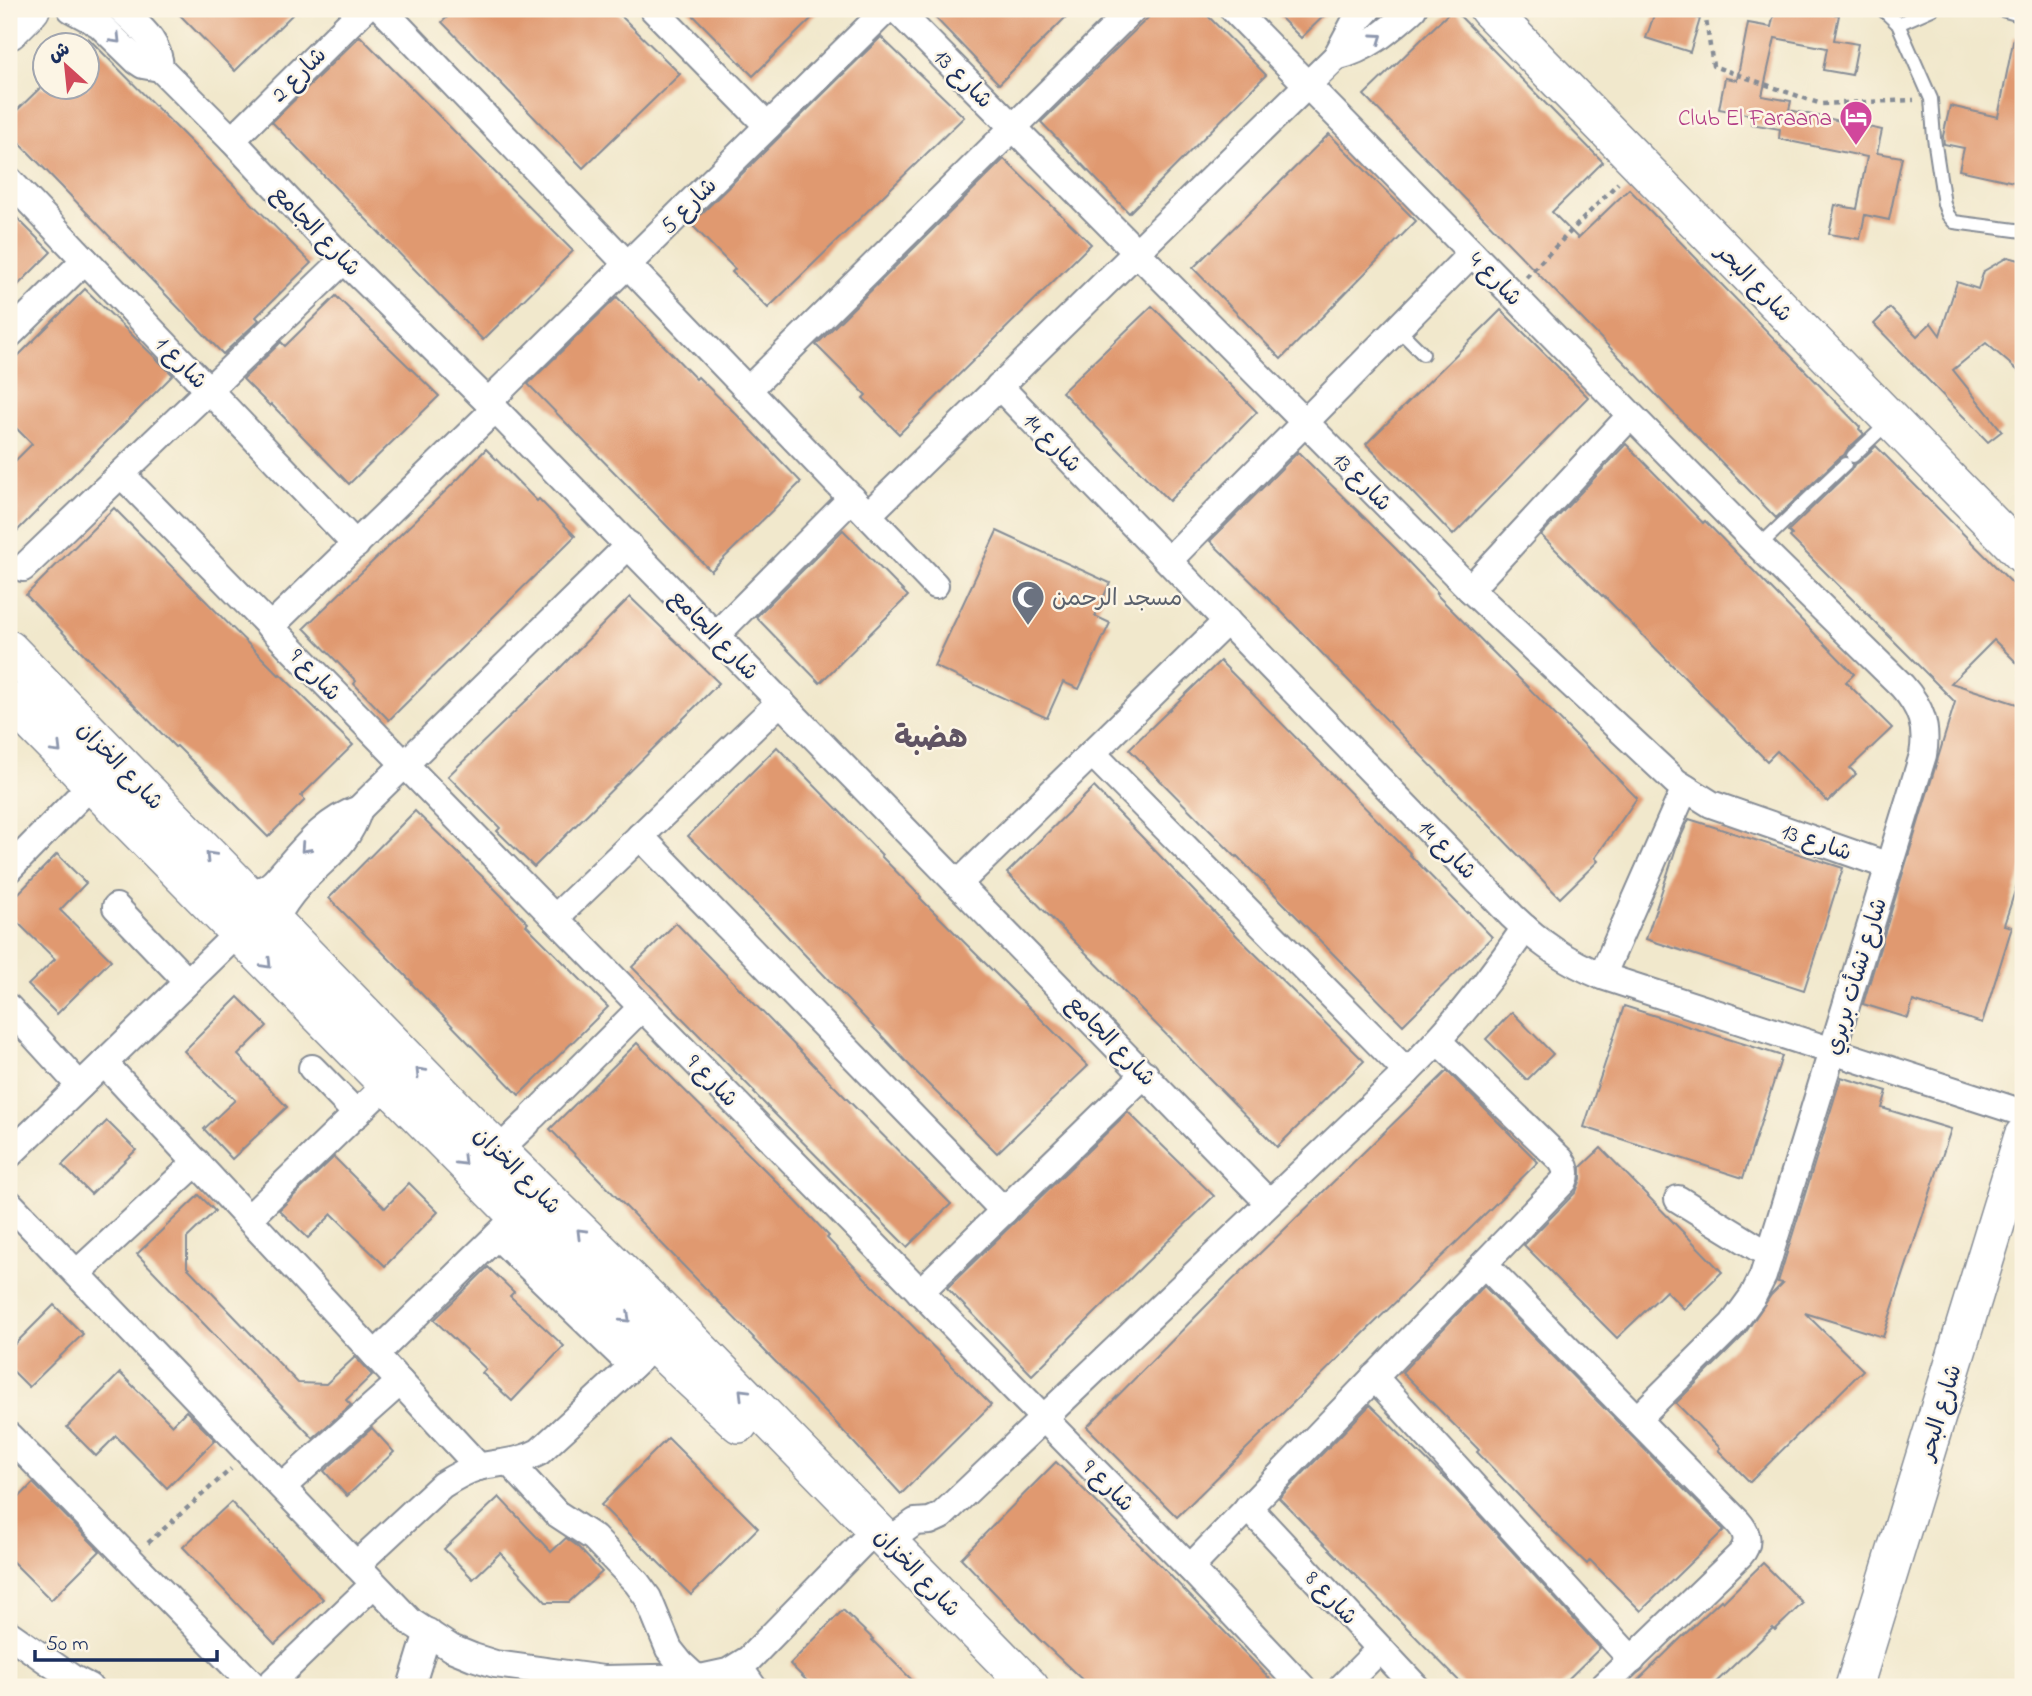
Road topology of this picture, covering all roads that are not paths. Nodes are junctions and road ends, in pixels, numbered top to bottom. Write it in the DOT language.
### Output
graph roads {
  1 [pos="32,9"];
  2 [pos="71,9"];
  3 [pos="121,9"];
  4 [pos="364,9"];
  5 [pos="382,9"];
  6 [pos="653,9"];
  7 [pos="887,9"];
  8 [pos="896,9"];
  9 [pos="1133,9"];
  10 [pos="1233,9"];
  11 [pos="1368,9"];
  12 [pos="1413,9"];
  13 [pos="1488,9"];
  14 [pos="1882,9"];
  15 [pos="1932,9"];
  16 [pos="1999,9"];
  17 [pos="2023,16"];
  18 [pos="1899,24"];
  19 [pos="9,31"];
  20 [pos="1336,57"];
  21 [pos="160,68"];
  22 [pos="1307,85"];
  23 [pos="768,126"];
  24 [pos="1013,127"];
  25 [pos="232,140"];
  26 [pos="9,180"];
  27 [pos="2023,231"];
  28 [pos="1137,252"];
  29 [pos="1472,254"];
  30 [pos="85,260"];
  31 [pos="344,260"];
  32 [pos="628,264"];
  33 [pos="1398,329"];
  34 [pos="9,335"];
  35 [pos="1423,354"];
  36 [pos="999,386"];
  37 [pos="209,390"];
  38 [pos="748,390"];
  39 [pos="492,406"];
  40 [pos="1630,416"];
  41 [pos="1891,420"];
  42 [pos="1305,422"];
  43 [pos="121,474"];
  44 [pos="860,506"];
  45 [pos="356,545"];
  46 [pos="629,545"];
  47 [pos="1759,546"];
  48 [pos="2023,555"];
  49 [pos="1169,560"];
  50 [pos="23,568"];
  51 [pos="935,585"];
  52 [pos="1470,589"];
  53 [pos="1227,621"];
  54 [pos="271,627"];
  55 [pos="716,635"];
  56 [pos="9,649"];
  57 [pos="9,701"];
  58 [pos="781,701"];
  59 [pos="1092,753"];
  60 [pos="404,764"];
  61 [pos="92,785"];
  62 [pos="1685,788"];
  63 [pos="359,809"];
  64 [pos="640,836"];
  65 [pos="1889,866"];
  66 [pos="9,869"];
  67 [pos="959,883"];
  68 [pos="243,890"];
  69 [pos="117,907"];
  70 [pos="555,918"];
  71 [pos="274,921"];
  72 [pos="1525,928"];
  73 [pos="237,934"];
  74 [pos="1602,976"];
  75 [pos="187,981"];
  76 [pos="642,1007"];
  77 [pos="9,1008"];
  78 [pos="1438,1041"];
  79 [pos="1832,1051"];
  80 [pos="104,1063"];
  81 [pos="312,1068"];
  82 [pos="1407,1072"];
  83 [pos="1145,1074"];
  84 [pos="386,1085"];
  85 [pos="80,1086"];
  86 [pos="2023,1113"];
  87 [pos="357,1114"];
  88 [pos="2023,1136"];
  89 [pos="498,1151"];
  90 [pos="9,1154"];
  91 [pos="197,1162"];
  92 [pos="1678,1199"];
  93 [pos="9,1203"];
  94 [pos="1269,1203"];
  95 [pos="1004,1211"];
  96 [pos="249,1218"];
  97 [pos="507,1226"];
  98 [pos="1769,1255"];
  99 [pos="1484,1264"];
  100 [pos="77,1273"];
  101 [pos="920,1292"];
  102 [pos="654,1345"];
  103 [pos="375,1355"];
  104 [pos="1374,1377"];
  105 [pos="400,1382"];
  106 [pos="1042,1418"];
  107 [pos="1637,1419"];
  108 [pos="11,1443"];
  109 [pos="509,1463"];
  110 [pos="479,1467"];
  111 [pos="282,1487"];
  112 [pos="1248,1507"];
  113 [pos="876,1541"];
  114 [pos="1190,1568"];
  115 [pos="365,1575"];
  116 [pos="428,1632"];
  117 [pos="9,1634"];
  118 [pos="1380,1648"];
  119 [pos="1632,1660"];
  120 [pos="694,1676"];
  121 [pos="746,1677"];
  122 [pos="89,1687"];
  123 [pos="255,1687"];
  124 [pos="267,1687"];
  125 [pos="411,1687"];
  126 [pos="998,1687"];
  127 [pos="1030,1687"];
  128 [pos="1302,1687"];
  129 [pos="1342,1687"];
  130 [pos="1416,1687"];
  131 [pos="1603,1687"];
  132 [pos="1854,1687"];
  1 -- 19 [label="main road"];
  2 -- 21 [label="street, شارع الجامع, one-way"];
  3 -- 21 [label="street, شارع الجامع"];
  4 -- 25 [label="street, شارع 2"];
  5 -- 32 [label="street"];
  6 -- 23 [label="street"];
  7 -- 23 [label="street, شارع 5"];
  8 -- 24 [label="street, شارع 13"];
  9 -- 24 [label="street"];
  10 -- 22 [label="street, شارع 4"];
  11 -- 20 [label="street"];
  20 -- 12 [label="street, one-way"];
  13 -- 41 [label="main road, شارع البحر"];
  14 -- 18 [label="lane"];
  15 -- 18 [label="lane"];
  16 -- 17 [label="lane"];
  18 -- 27 [label="lane"];
  20 -- 22 [label="street"];
  21 -- 25 [label="street, شارع الجامع"];
  22 -- 28 [label="street"];
  22 -- 29 [label="street, شارع 4"];
  23 -- 32 [label="street, شارع 5"];
  24 -- 28 [label="street, شارع 13"];
  24 -- 38 [label="street"];
  25 -- 31 [label="street, شارع الجامع"];
  26 -- 30 [label="street, شارع 1"];
  28 -- 36 [label="street"];
  28 -- 42 [label="street, شارع 13"];
  29 -- 33 [label="street"];
  29 -- 40 [label="street, شارع 4"];
  30 -- 34 [label="street"];
  30 -- 37 [label="street, شارع 1"];
  31 -- 37 [label="street"];
  31 -- 39 [label="street, شارع الجامع"];
  32 -- 38 [label="street"];
  32 -- 39 [label="street, شارع 5"];
  33 -- 35 [label="lane"];
  33 -- 42 [label="street"];
  36 -- 44 [label="street"];
  36 -- 49 [label="street, شارع 14"];
  37 -- 43 [label="street"];
  37 -- 45 [label="street, شارع 1"];
  38 -- 44 [label="street"];
  39 -- 45 [label="street, شارع 5"];
  39 -- 46 [label="street, شارع الجامع"];
  40 -- 47 [label="street, شارع 4"];
  40 -- 52 [label="street"];
  41 -- 47 [label="lane"];
  41 -- 48 [label="main road, شارع البحر"];
  42 -- 49 [label="street"];
  42 -- 52 [label="street, شارع 13"];
  43 -- 50 [label="street"];
  43 -- 54 [label="street, شارع 9"];
  44 -- 51 [label="street"];
  44 -- 55 [label="street"];
  45 -- 54 [label="street, شارع 5"];
  46 -- 55 [label="street, شارع الجامع"];
  46 -- 60 [label="street"];
  47 -- 65 [label="street, شارع نشأت بربري"];
  49 -- 53 [label="street, شارع 14"];
  52 -- 62 [label="street, شارع 13"];
  53 -- 59 [label="street"];
  53 -- 72 [label="street, شارع 14"];
  54 -- 60 [label="street, شارع 9"];
  55 -- 58 [label="street, شارع الجامع"];
  68 -- 56 [label="main road, شارع الخزان, one-way"];
  57 -- 61 [label="main road, شارع الخزان, one-way"];
  58 -- 64 [label="street"];
  58 -- 67 [label="street, شارع الجامع"];
  59 -- 67 [label="street"];
  59 -- 82 [label="street"];
  60 -- 63 [label="street"];
  60 -- 70 [label="street, شارع 9"];
  61 -- 66 [label="street"];
  61 -- 73 [label="main road, شارع الخزان"];
  62 -- 65 [label="street, شارع 13"];
  62 -- 74 [label="street"];
  63 -- 68 [label="street, one-way"];
  63 -- 71 [label="street"];
  64 -- 70 [label="street"];
  64 -- 95 [label="street"];
  65 -- 79 [label="street, شارع نشأت بربري"];
  67 -- 83 [label="street, شارع الجامع"];
  68 -- 71 [label="main road, شارع الخزان"];
  69 -- 75 [label="street"];
  70 -- 76 [label="street, شارع 9"];
  89 -- 71 [label="main road, شارع الخزان, one-way"];
  72 -- 74 [label="street, شارع 14"];
  72 -- 78 [label="street"];
  73 -- 75 [label="street"];
  73 -- 84 [label="main road, شارع الخزان, one-way"];
  74 -- 79 [label="street, شارع 14"];
  75 -- 80 [label="street"];
  76 -- 89 [label="street"];
  76 -- 101 [label="street, شارع 9"];
  77 -- 85 [label="street"];
  78 -- 82 [label="street"];
  78 -- 99 [label="street"];
  79 -- 86 [label="street, شارع 14"];
  79 -- 98 [label="street, شارع نشأت بربري"];
  80 -- 85 [label="street"];
  80 -- 91 [label="street"];
  81 -- 87 [label="street"];
  82 -- 94 [label="street"];
  83 -- 94 [label="street, شارع الجامع"];
  83 -- 95 [label="street"];
  84 -- 87 [label="street"];
  84 -- 97 [label="main road, شارع الخزان, one-way"];
  85 -- 90 [label="street"];
  87 -- 96 [label="street"];
  88 -- 132 [label="main road, شارع البحر"];
  102 -- 89 [label="main road, شارع الخزان, one-way"];
  91 -- 96 [label="street"];
  91 -- 100 [label="street"];
  92 -- 98 [label="street"];
  93 -- 100 [label="street"];
  94 -- 106 [label="street"];
  95 -- 101 [label="street"];
  96 -- 103 [label="street"];
  97 -- 102 [label="main road, شارع الخزان"];
  97 -- 103 [label="street"];
  98 -- 107 [label="street, شارع نشأت بربري"];
  99 -- 104 [label="street"];
  99 -- 107 [label="street"];
  100 -- 111 [label="street"];
  101 -- 106 [label="street, شارع 9"];
  102 -- 109 [label="street"];
  102 -- 113 [label="main road, شارع الخزان"];
  103 -- 105 [label="street"];
  104 -- 112 [label="street"];
  104 -- 119 [label="street"];
  105 -- 110 [label="street"];
  105 -- 111 [label="street"];
  106 -- 113 [label="street"];
  106 -- 114 [label="street, شارع 9"];
  107 -- 119 [label="street"];
  108 -- 123 [label="street"];
  109 -- 110 [label="street"];
  109 -- 120 [label="street"];
  110 -- 115 [label="street"];
  111 -- 115 [label="street"];
  112 -- 114 [label="street"];
  112 -- 118 [label="street, شارع 8"];
  113 -- 121 [label="street"];
  113 -- 126 [label="main road, شارع الخزان"];
  113 -- 127 [label="main road, شارع الخزان"];
  114 -- 128 [label="street, شارع 9"];
  115 -- 116 [label="street"];
  115 -- 124 [label="street"];
  116 -- 120 [label="street"];
  116 -- 125 [label="street"];
  117 -- 122 [label="street"];
  118 -- 129 [label="street"];
  118 -- 130 [label="street, شارع 8"];
  119 -- 131 [label="street"];
  120 -- 121 [label="street"];
}
